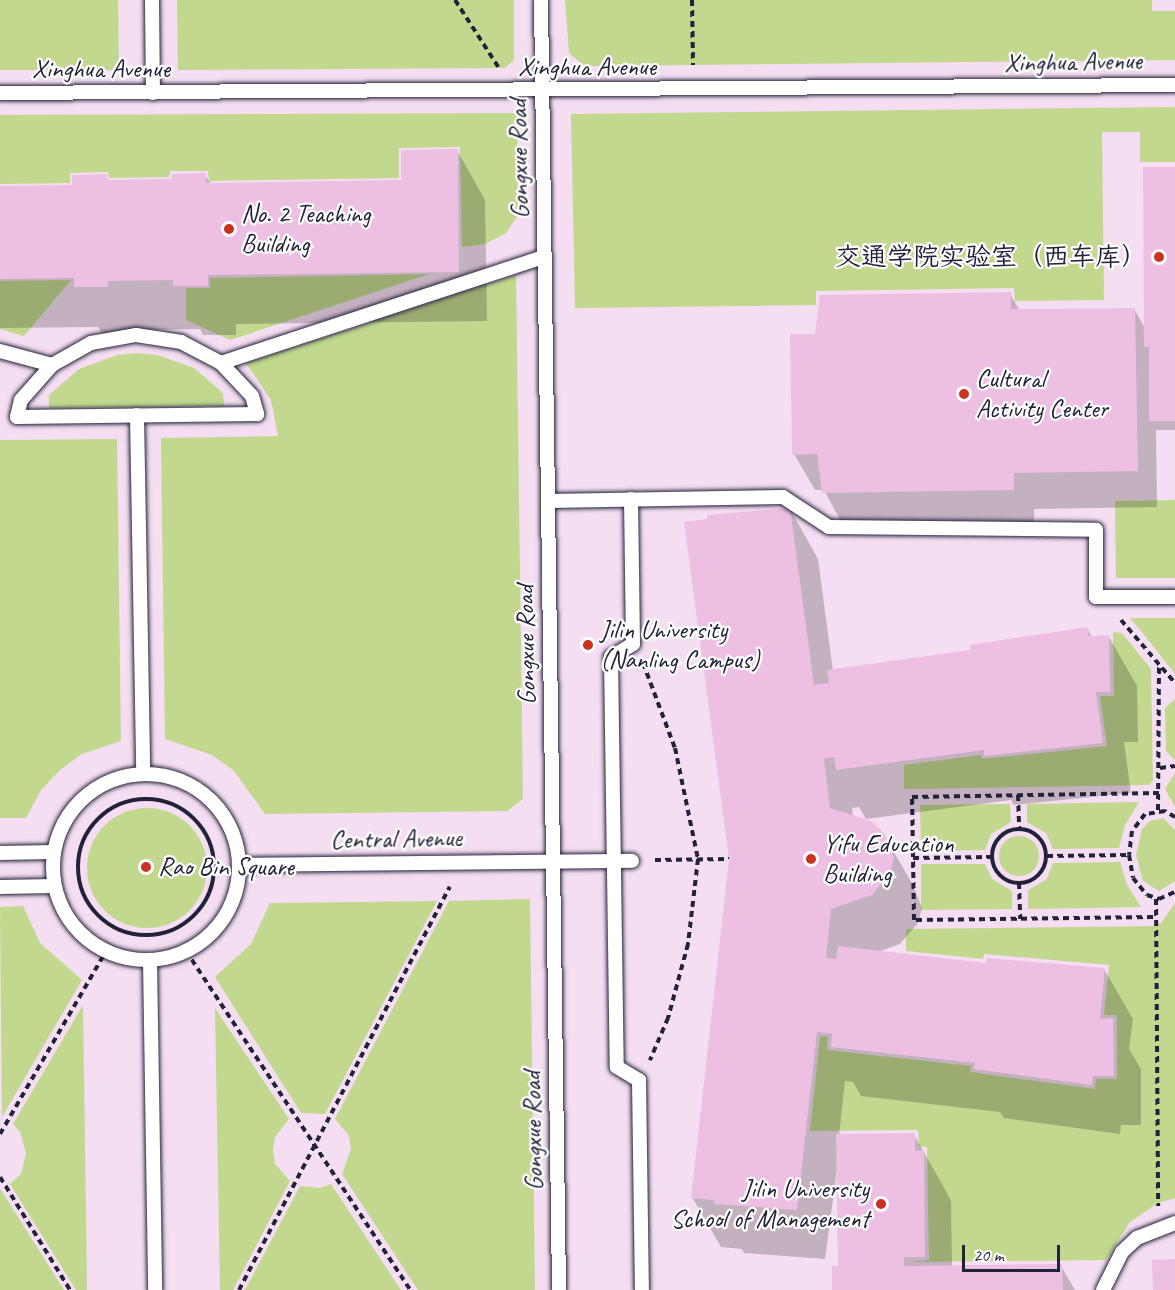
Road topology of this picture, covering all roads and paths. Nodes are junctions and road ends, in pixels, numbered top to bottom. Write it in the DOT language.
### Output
graph roads {
  1 [pos="152,0"];
  2 [pos="455,0"];
  3 [pos="541,0"];
  4 [pos="692,0"];
  5 [pos="1175,85"];
  6 [pos="693,90"];
  7 [pos="514,92"];
  8 [pos="542,92"];
  9 [pos="0,93"];
  10 [pos="153,93"];
  11 [pos="544,257"];
  12 [pos="0,351"];
  13 [pos="221,363"];
  14 [pos="52,365"];
  15 [pos="137,415"];
  16 [pos="631,499"];
  17 [pos="548,501"];
  18 [pos="1096,597"];
  19 [pos="1175,597"];
  20 [pos="633,644"];
  21 [pos="1159,666"];
  22 [pos="1175,683"];
  23 [pos="1175,766"];
  24 [pos="1160,768"];
  25 [pos="142,774"];
  26 [pos="1159,793"];
  27 [pos="1018,795"];
  28 [pos="1158,810"];
  29 [pos="1175,817"];
  30 [pos="1019,829"];
  31 [pos="53,852"];
  32 [pos="0,853"];
  33 [pos="1129,855"];
  34 [pos="1047,856"];
  35 [pos="991,857"];
  36 [pos="913,858"];
  37 [pos="676,860"];
  38 [pos="698,860"];
  39 [pos="729,860"];
  40 [pos="614,861"];
  41 [pos="632,861"];
  42 [pos="554,862"];
  43 [pos="463,863"];
  44 [pos="240,865"];
  45 [pos="1019,883"];
  46 [pos="54,886"];
  47 [pos="0,887"];
  48 [pos="1175,892"];
  49 [pos="1156,899"];
  50 [pos="201,908"];
  51 [pos="1153,917"];
  52 [pos="1020,919"];
  53 [pos="106,951"];
  54 [pos="186,951"];
  55 [pos="150,960"];
  56 [pos="639,1080"];
  57 [pos="0,1134"];
  58 [pos="315,1145"];
  59 [pos="0,1177"];
  60 [pos="1175,1223"];
  61 [pos="1158,1228"];
  62 [pos="70,1290"];
  63 [pos="155,1290"];
  64 [pos="239,1290"];
  65 [pos="410,1290"];
  66 [pos="560,1290"];
  67 [pos="642,1290"];
  68 [pos="1103,1290"];
  1 -- 10 [label="lane"];
  2 -- 7 [label="path"];
  3 -- 8 [label="lane, Gongxue Road"];
  4 -- 6 [label="path"];
  5 -- 6 [label="lane, Xinghua Avenue"];
  6 -- 8 [label="lane, Xinghua Avenue"];
  7 -- 8 [label="lane, Xinghua Avenue"];
  7 -- 10 [label="lane, Xinghua Avenue"];
  8 -- 11 [label="lane, Gongxue Road"];
  9 -- 10 [label="lane, Xinghua Avenue"];
  11 -- 13 [label="lane"];
  11 -- 17 [label="lane, Gongxue Road"];
  12 -- 14 [label="lane"];
  13 -- 14 [label="lane"];
  13 -- 15 [label="lane"];
  14 -- 15 [label="lane"];
  15 -- 25 [label="lane"];
  16 -- 17 [label="lane"];
  16 -- 18 [label="lane"];
  16 -- 20 [label="lane"];
  17 -- 42 [label="lane, Gongxue Road"];
  18 -- 19 [label="lane"];
  18 -- 21 [label="path"];
  20 -- 38 [label="path"];
  20 -- 40 [label="lane"];
  21 -- 22 [label="path"];
  21 -- 24 [label="path"];
  23 -- 24 [label="path"];
  24 -- 26 [label="path"];
  25 -- 31 [label="lane"];
  25 -- 44 [label="lane"];
  26 -- 27 [label="path"];
  26 -- 28 [label="path"];
  27 -- 30 [label="path"];
  27 -- 36 [label="path"];
  28 -- 29 [label="path"];
  28 -- 33 [label="path"];
  30 -- 34 [label="path"];
  30 -- 35 [label="path"];
  31 -- 32 [label="lane"];
  31 -- 46 [label="lane"];
  33 -- 34 [label="path"];
  33 -- 49 [label="path"];
  34 -- 45 [label="path"];
  35 -- 36 [label="path"];
  35 -- 45 [label="path"];
  36 -- 52 [label="path"];
  37 -- 38 [label="path"];
  38 -- 39 [label="path"];
  38 -- 56 [label="path"];
  40 -- 41 [label="lane, Central Avenue"];
  40 -- 42 [label="lane, Central Avenue"];
  40 -- 56 [label="lane"];
  42 -- 43 [label="lane, Central Avenue"];
  42 -- 66 [label="lane, Gongxue Road"];
  43 -- 44 [label="lane, Central Avenue"];
  43 -- 58 [label="path"];
  44 -- 54 [label="lane"];
  45 -- 52 [label="path"];
  46 -- 47 [label="lane"];
  46 -- 53 [label="lane"];
  48 -- 49 [label="path"];
  49 -- 51 [label="path"];
  50 -- 50 [label="path"];
  51 -- 52 [label="path"];
  51 -- 61 [label="path"];
  53 -- 55 [label="lane"];
  53 -- 57 [label="path"];
  54 -- 55 [label="lane"];
  54 -- 58 [label="path"];
  55 -- 63 [label="lane"];
  56 -- 67 [label="lane"];
  58 -- 64 [label="path"];
  58 -- 65 [label="path"];
  59 -- 62 [label="path"];
  60 -- 61 [label="lane"];
  61 -- 68 [label="lane"];
}
